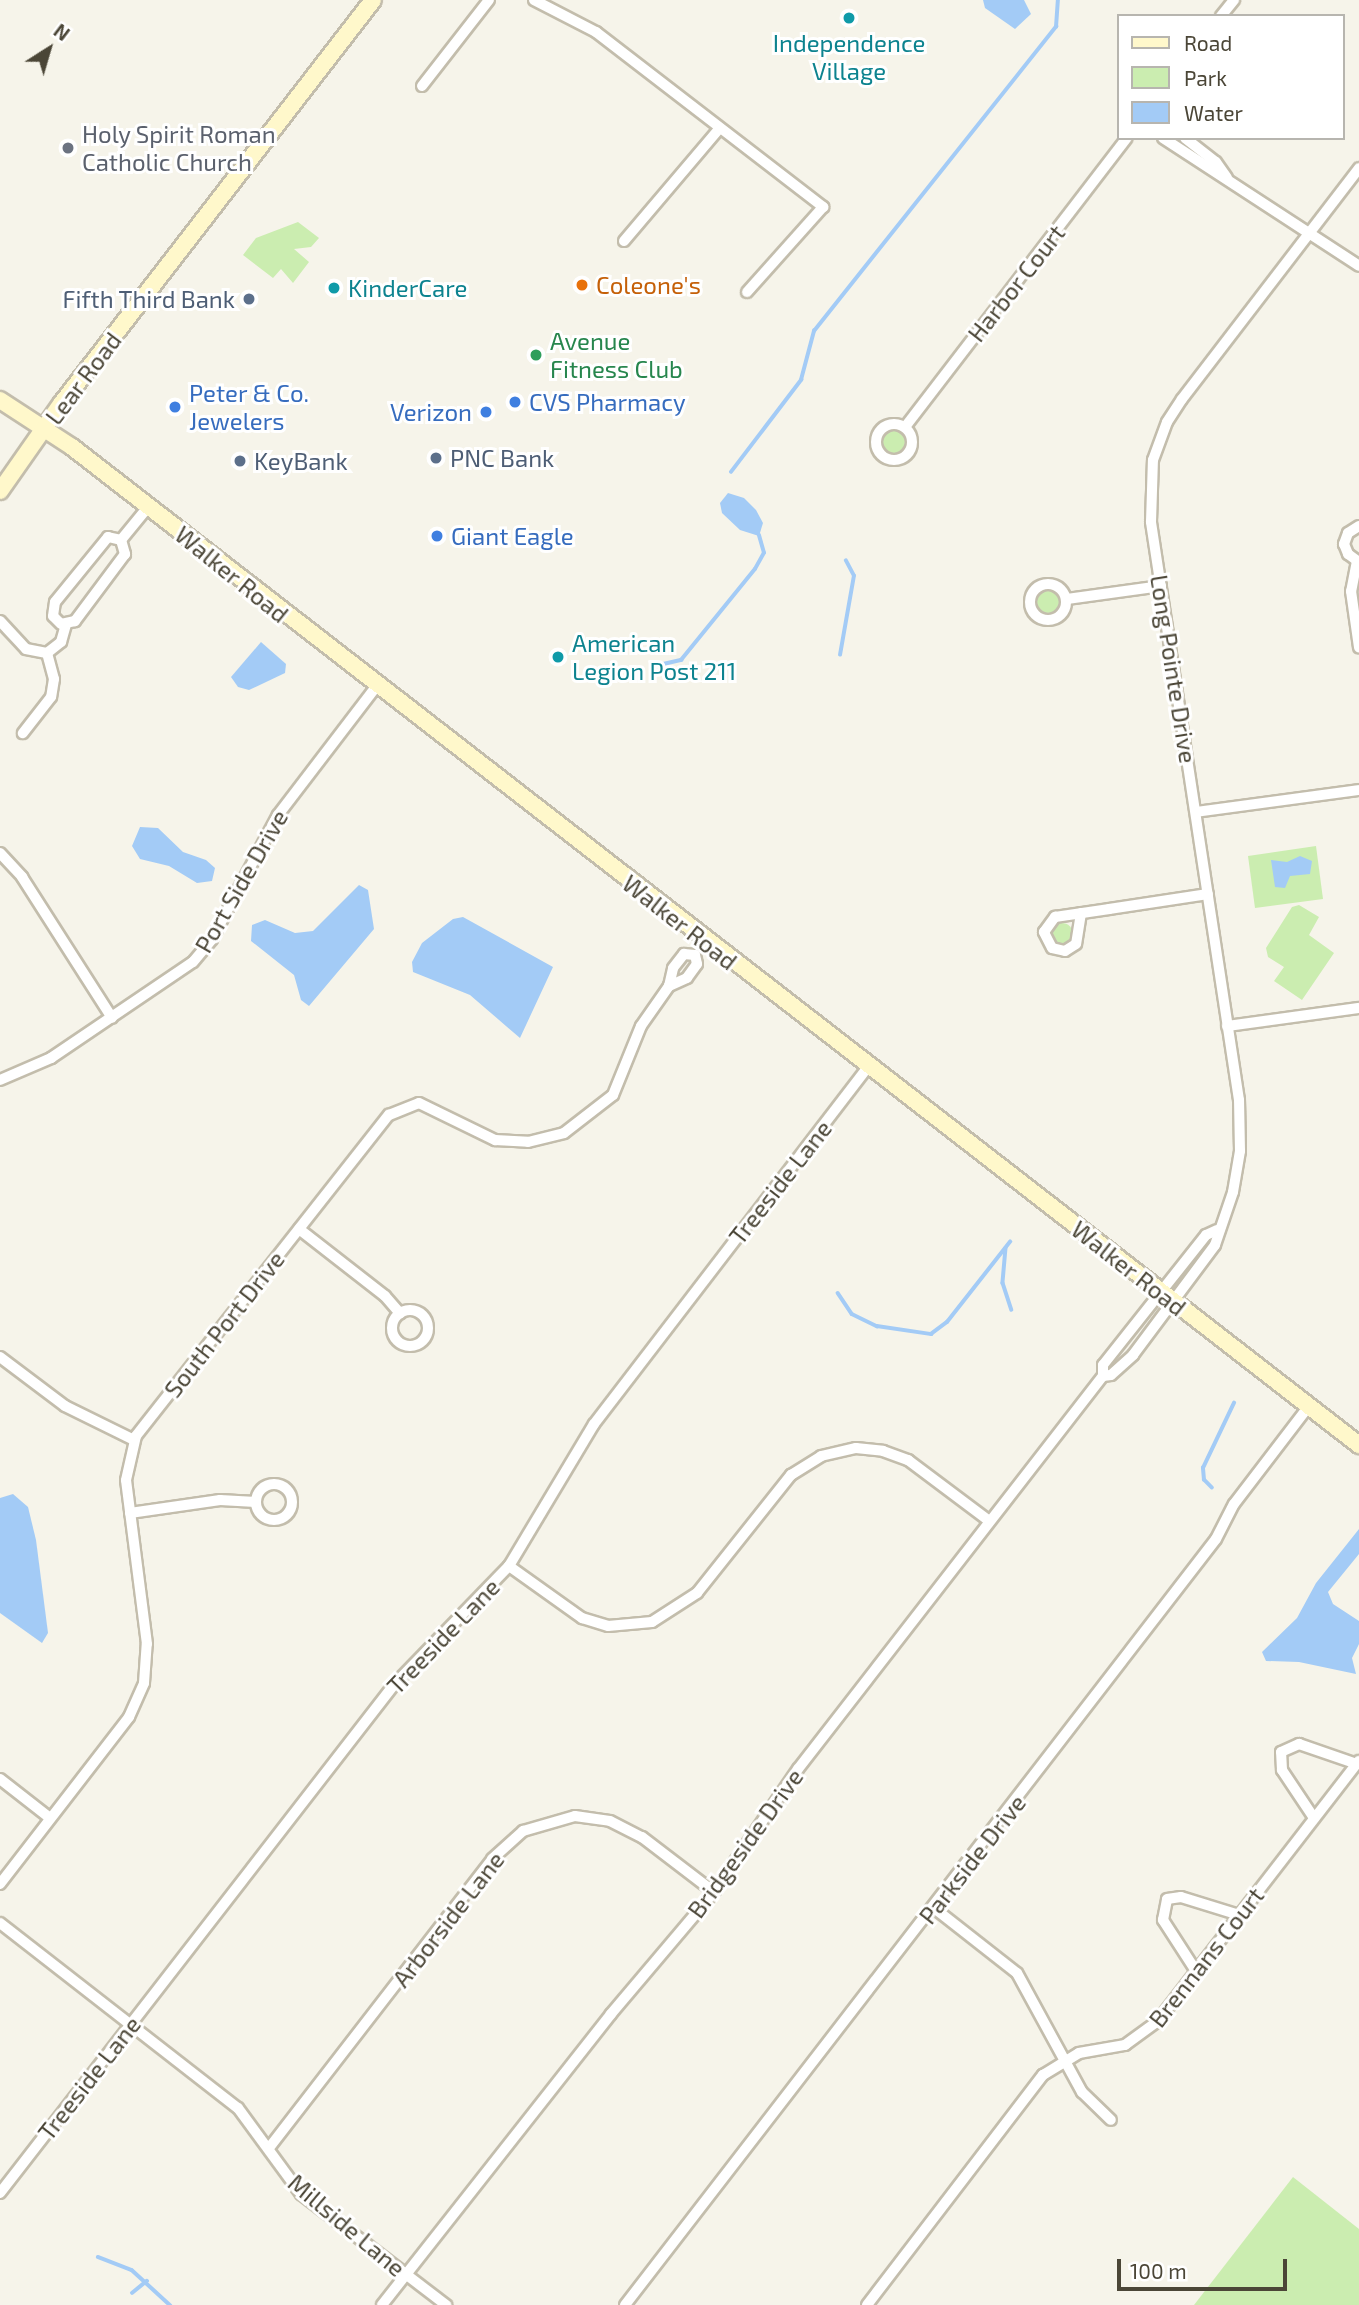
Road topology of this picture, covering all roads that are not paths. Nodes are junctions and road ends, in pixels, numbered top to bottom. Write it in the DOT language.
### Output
graph roads {
  1 [pos="373,0"];
  2 [pos="489,0"];
  3 [pos="534,0"];
  4 [pos="1234,0"];
  5 [pos="1223,14"];
  6 [pos="422,86"];
  7 [pos="720,128"];
  8 [pos="1125,140"];
  9 [pos="1166,140"];
  10 [pos="1188,140"];
  11 [pos="1359,168"];
  12 [pos="1227,178"];
  13 [pos="1308,234"];
  14 [pos="624,242"];
  15 [pos="1359,266"];
  16 [pos="747,292"];
  17 [pos="0,400"];
  18 [pos="905,427"];
  19 [pos="44,430"];
  20 [pos="0,491"];
  21 [pos="148,507"];
  22 [pos="1359,526"];
  23 [pos="121,540"];
  24 [pos="1358,561"];
  25 [pos="1161,586"];
  26 [pos="1067,599"];
  27 [pos="0,621"];
  28 [pos="66,625"];
  29 [pos="1359,647"];
  30 [pos="47,653"];
  31 [pos="376,687"];
  32 [pos="23,733"];
  33 [pos="1359,790"];
  34 [pos="1196,812"];
  35 [pos="0,853"];
  36 [pos="1208,894"];
  37 [pos="1081,913"];
  38 [pos="705,941"];
  39 [pos="695,955"];
  40 [pos="669,986"];
  41 [pos="1359,1008"];
  42 [pos="112,1018"];
  43 [pos="1227,1026"];
  44 [pos="868,1067"];
  45 [pos="0,1080"];
  46 [pos="299,1229"];
  47 [pos="1167,1297"];
  48 [pos="400,1313"];
  49 [pos="0,1357"];
  50 [pos="1103,1376"];
  51 [pos="1309,1406"];
  52 [pos="134,1440"];
  53 [pos="1359,1445"];
  54 [pos="257,1502"];
  55 [pos="130,1513"];
  56 [pos="988,1520"];
  57 [pos="509,1566"];
  58 [pos="1358,1763"];
  59 [pos="0,1779"];
  60 [pos="50,1818"];
  61 [pos="1314,1818"];
  62 [pos="0,1884"];
  63 [pos="714,1892"];
  64 [pos="934,1908"];
  65 [pos="1239,1915"];
  66 [pos="0,1923"];
  67 [pos="1196,1971"];
  68 [pos="131,2024"];
  69 [pos="1064,2060"];
  70 [pos="1111,2120"];
  71 [pos="269,2148"];
  72 [pos="0,2193"];
  73 [pos="405,2275"];
  74 [pos="382,2305"];
  75 [pos="446,2305"];
  76 [pos="625,2305"];
  77 [pos="867,2305"];
  1 -- 19 [label="street, Lear Road"];
  2 -- 6 [label="street"];
  3 -- 7 [label="street"];
  4 -- 5 [label="street"];
  7 -- 14 [label="street"];
  7 -- 16 [label="street"];
  8 -- 18 [label="street, Harbor Court"];
  9 -- 12 [label="street"];
  10 -- 12 [label="street"];
  11 -- 13 [label="street, Long Pointe Drive"];
  12 -- 13 [label="street"];
  13 -- 15 [label="street"];
  13 -- 25 [label="street, Long Pointe Drive"];
  17 -- 19 [label="street, Walker Road"];
  19 -- 20 [label="street, Lear Road"];
  19 -- 21 [label="street, Walker Road"];
  21 -- 23 [label="street"];
  21 -- 31 [label="street, Walker Road"];
  22 -- 24 [label="street"];
  23 -- 28 [label="street"];
  23 -- 28 [label="street"];
  24 -- 29 [label="street"];
  25 -- 26 [label="street"];
  25 -- 34 [label="street, Long Pointe Drive"];
  27 -- 30 [label="street"];
  28 -- 30 [label="street"];
  30 -- 32 [label="street"];
  31 -- 38 [label="street, Walker Road"];
  31 -- 42 [label="street, Port Side Drive"];
  33 -- 34 [label="street"];
  34 -- 36 [label="street, Long Pointe Drive"];
  35 -- 42 [label="street"];
  36 -- 37 [label="street"];
  36 -- 43 [label="street, Long Pointe Drive"];
  38 -- 39 [label="street, South Port Drive"];
  38 -- 44 [label="street, Walker Road"];
  39 -- 40 [label="street, South Port Drive"];
  39 -- 40 [label="street, South Port Drive"];
  40 -- 46 [label="street, South Port Drive"];
  41 -- 43 [label="street"];
  42 -- 45 [label="street, Port Side Drive"];
  43 -- 47 [label="street, Long Pointe Drive"];
  44 -- 47 [label="street, Walker Road"];
  44 -- 57 [label="street, Treeside Lane"];
  46 -- 48 [label="street"];
  46 -- 52 [label="street, South Port Drive"];
  47 -- 50 [label="street, Bridgeside Drive"];
  47 -- 50 [label="street, Bridgeside Drive"];
  47 -- 51 [label="street, Walker Road"];
  49 -- 52 [label="street"];
  50 -- 56 [label="street, Bridgeside Drive"];
  51 -- 53 [label="street, Walker Road"];
  51 -- 64 [label="street, Parkside Drive"];
  52 -- 55 [label="street, South Port Drive"];
  54 -- 55 [label="street"];
  55 -- 60 [label="street, South Port Drive"];
  56 -- 57 [label="street"];
  56 -- 63 [label="street, Bridgeside Drive"];
  57 -- 68 [label="street, Treeside Lane"];
  58 -- 61 [label="street, Brennans Court"];
  58 -- 61 [label="street"];
  59 -- 60 [label="street"];
  60 -- 62 [label="street, South Port Drive"];
  61 -- 65 [label="street, Brennans Court"];
  63 -- 71 [label="street, Arborside Lane"];
  63 -- 73 [label="street, Bridgeside Drive"];
  64 -- 69 [label="street"];
  64 -- 76 [label="street, Parkside Drive"];
  65 -- 67 [label="street, Brennans Court"];
  65 -- 67 [label="street"];
  66 -- 68 [label="street, Millside Lane"];
  67 -- 69 [label="street, Brennans Court"];
  68 -- 71 [label="street, Millside Lane"];
  68 -- 72 [label="street, Treeside Lane"];
  69 -- 70 [label="street"];
  69 -- 77 [label="street, Brennans Court"];
  71 -- 73 [label="street, Millside Lane"];
  73 -- 74 [label="street, Bridgeside Drive"];
  73 -- 75 [label="street, Millside Lane"];
}
